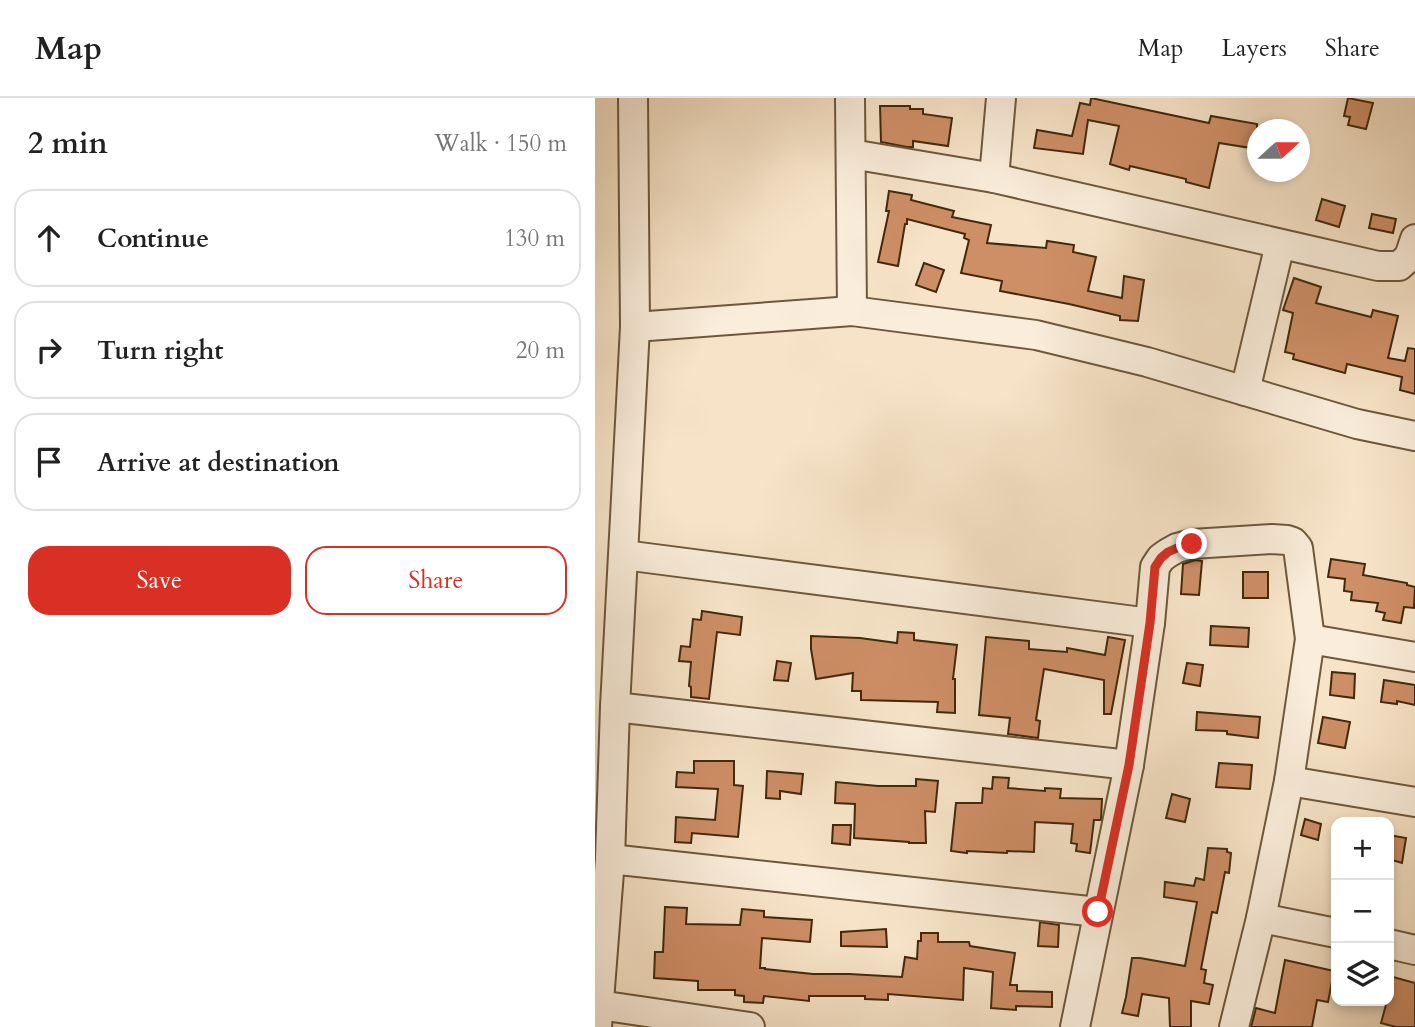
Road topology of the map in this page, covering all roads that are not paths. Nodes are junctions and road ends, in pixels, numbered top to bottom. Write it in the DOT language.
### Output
graph roads {
  1 [pos="633,98"];
  2 [pos="850,98"];
  3 [pos="1001,98"];
  4 [pos="851,154"];
  5 [pos="994,178"];
  6 [pos="1415,239"];
  7 [pos="1280,244"];
  8 [pos="852,311"];
  9 [pos="635,327"];
  10 [pos="1245,391"];
  11 [pos="1415,436"];
  12 [pos="624,555"];
  13 [pos="1150,623"];
  14 [pos="1310,639"];
  15 [pos="1415,657"];
  16 [pos="615,707"];
  17 [pos="1129,765"];
  18 [pos="1289,781"];
  19 [pos="1415,802"];
  20 [pos="610,859"];
  21 [pos="1098,912"];
  22 [pos="1261,918"];
  23 [pos="1331,932"];
  24 [pos="1394,945"];
  25 [pos="1415,950"];
  26 [pos="598,1016"];
  27 [pos="750,1027"];
  28 [pos="1075,1027"];
  29 [pos="1234,1027"];
  1 -- 9 [label="street"];
  2 -- 4 [label="street"];
  3 -- 5 [label="street"];
  4 -- 5 [label="street"];
  4 -- 8 [label="street"];
  5 -- 7 [label="street"];
  6 -- 7 [label="street"];
  7 -- 10 [label="street"];
  8 -- 9 [label="street"];
  8 -- 10 [label="street"];
  9 -- 12 [label="street"];
  10 -- 11 [label="street"];
  12 -- 13 [label="street"];
  12 -- 16 [label="street"];
  13 -- 14 [label="street"];
  13 -- 17 [label="street"];
  14 -- 15 [label="street"];
  14 -- 18 [label="street"];
  16 -- 17 [label="street"];
  16 -- 20 [label="street"];
  17 -- 21 [label="street"];
  18 -- 19 [label="street"];
  18 -- 22 [label="street"];
  20 -- 21 [label="street"];
  20 -- 26 [label="street"];
  21 -- 28 [label="street"];
  22 -- 23 [label="street"];
  22 -- 29 [label="street"];
  24 -- 25 [label="street"];
  26 -- 27 [label="street"];
}
